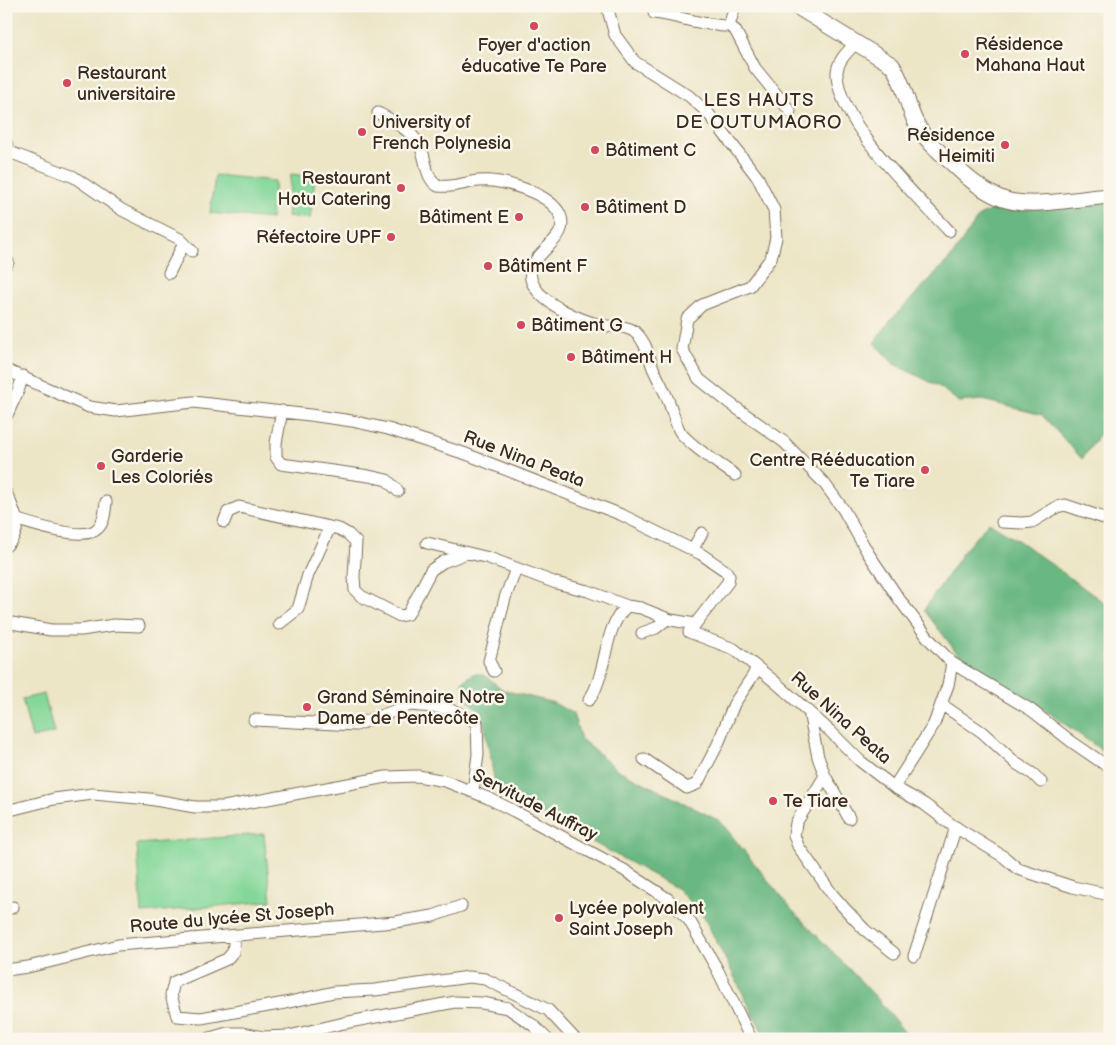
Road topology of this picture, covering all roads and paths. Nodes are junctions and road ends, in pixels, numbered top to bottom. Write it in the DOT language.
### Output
graph roads {
  1 [pos="607,6"];
  2 [pos="735,6"];
  3 [pos="796,6"];
  4 [pos="654,13"];
  5 [pos="730,26"];
  6 [pos="856,43"];
  7 [pos="790,111"];
  8 [pos="378,113"];
  9 [pos="9,138"];
  10 [pos="1110,196"];
  11 [pos="949,231"];
  12 [pos="180,239"];
  13 [pos="192,251"];
  14 [pos="168,273"];
  15 [pos="6,370"];
  16 [pos="23,376"];
  17 [pos="282,411"];
  18 [pos="6,417"];
  19 [pos="735,475"];
  20 [pos="398,491"];
  21 [pos="6,493"];
  22 [pos="106,502"];
  23 [pos="18,520"];
  24 [pos="1110,520"];
  25 [pos="224,522"];
  26 [pos="1002,522"];
  27 [pos="330,527"];
  28 [pos="702,532"];
  29 [pos="427,543"];
  30 [pos="6,546"];
  31 [pos="692,550"];
  32 [pos="467,553"];
  33 [pos="516,569"];
  34 [pos="628,606"];
  35 [pos="667,618"];
  36 [pos="6,622"];
  37 [pos="278,624"];
  38 [pos="695,624"];
  39 [pos="139,626"];
  40 [pos="642,633"];
  41 [pos="952,663"];
  42 [pos="756,667"];
  43 [pos="494,671"];
  44 [pos="589,700"];
  45 [pos="941,704"];
  46 [pos="809,712"];
  47 [pos="254,720"];
  48 [pos="644,759"];
  49 [pos="1110,768"];
  50 [pos="825,776"];
  51 [pos="1041,782"];
  52 [pos="894,787"];
  53 [pos="472,791"];
  54 [pos="6,811"];
  55 [pos="849,818"];
  56 [pos="956,827"];
  57 [pos="1110,895"];
  58 [pos="461,906"];
  59 [pos="236,935"];
  60 [pos="894,953"];
  61 [pos="914,956"];
  62 [pos="6,970"];
  63 [pos="207,1039"];
  64 [pos="547,1039"];
  65 [pos="575,1039"];
  66 [pos="751,1039"];
  1 -- 41 [label="street"];
  2 -- 5 [label="street"];
  3 -- 6 [label="main road"];
  4 -- 5 [label="street"];
  5 -- 7 [label="street"];
  6 -- 10 [label="main road"];
  6 -- 11 [label="street"];
  8 -- 19 [label="street"];
  9 -- 12 [label="street"];
  12 -- 13 [label="street"];
  12 -- 14 [label="street"];
  15 -- 16 [label="street, Rue Nina Peata"];
  16 -- 17 [label="street, Rue Nina Peata"];
  16 -- 18 [label="street"];
  17 -- 20 [label="street"];
  17 -- 31 [label="street, Rue Nina Peata"];
  21 -- 23 [label="street"];
  22 -- 23 [label="street"];
  23 -- 30 [label="street"];
  24 -- 26 [label="street"];
  25 -- 27 [label="street"];
  27 -- 32 [label="street"];
  27 -- 37 [label="street"];
  28 -- 31 [label="street"];
  29 -- 32 [label="street"];
  31 -- 38 [label="street, Rue Nina Peata"];
  32 -- 33 [label="street"];
  33 -- 34 [label="street"];
  33 -- 43 [label="street"];
  34 -- 35 [label="street"];
  34 -- 44 [label="street"];
  35 -- 38 [label="street"];
  35 -- 40 [label="street"];
  36 -- 39 [label="street"];
  38 -- 42 [label="street, Rue Nina Peata"];
  41 -- 45 [label="street, Rue Nina Peata"];
  41 -- 49 [label="street"];
  42 -- 46 [label="street, Rue Nina Peata"];
  42 -- 48 [label="street"];
  45 -- 51 [label="street"];
  45 -- 52 [label="street, Rue Nina Peata"];
  46 -- 50 [label="street"];
  46 -- 52 [label="street, Rue Nina Peata"];
  47 -- 53 [label="street"];
  50 -- 55 [label="street"];
  50 -- 60 [label="street"];
  52 -- 56 [label="street"];
  53 -- 54 [label="street, Servitude Auffray"];
  53 -- 66 [label="street, Servitude Auffray"];
  56 -- 57 [label="street"];
  56 -- 61 [label="street"];
  58 -- 59 [label="street, Route du lycée St Joseph"];
  59 -- 62 [label="street, Route du lycée St Joseph"];
  59 -- 65 [label="street"];
  63 -- 64 [label="street"];
}
